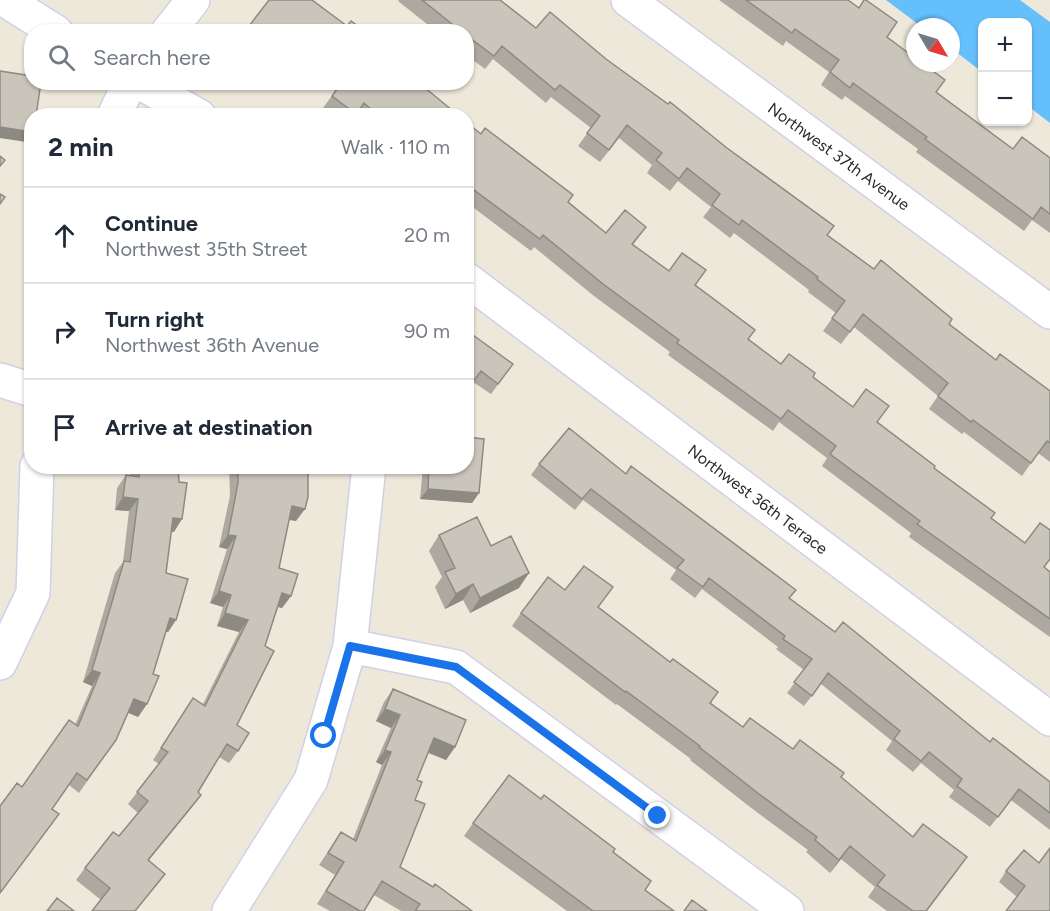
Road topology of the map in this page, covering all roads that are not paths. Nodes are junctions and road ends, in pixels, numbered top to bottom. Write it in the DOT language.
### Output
graph roads {
  1 [pos="5,0"];
  2 [pos="193,0"];
  3 [pos="628,0"];
  4 [pos="43,24"];
  5 [pos="174,24"];
  6 [pos="125,90"];
  7 [pos="153,90"];
  8 [pos="118,108"];
  9 [pos="185,108"];
  10 [pos="474,285"];
  11 [pos="1050,312"];
  12 [pos="0,380"];
  13 [pos="24,388"];
  14 [pos="37,474"];
  15 [pos="368,474"];
  16 [pos="350,646"];
  17 [pos="0,663"];
  18 [pos="1050,719"];
  19 [pos="229,911"];
  20 [pos="787,911"];
  1 -- 4 [label="street"];
  2 -- 5 [label="street"];
  3 -- 11 [label="street, Northwest 37th Avenue"];
  6 -- 8 [label="street"];
  7 -- 9 [label="street"];
  10 -- 18 [label="street, Northwest 36th Terrace"];
  12 -- 13 [label="street"];
  14 -- 17 [label="street"];
  15 -- 16 [label="street"];
  16 -- 19 [label="street"];
  16 -- 20 [label="street"];
}
